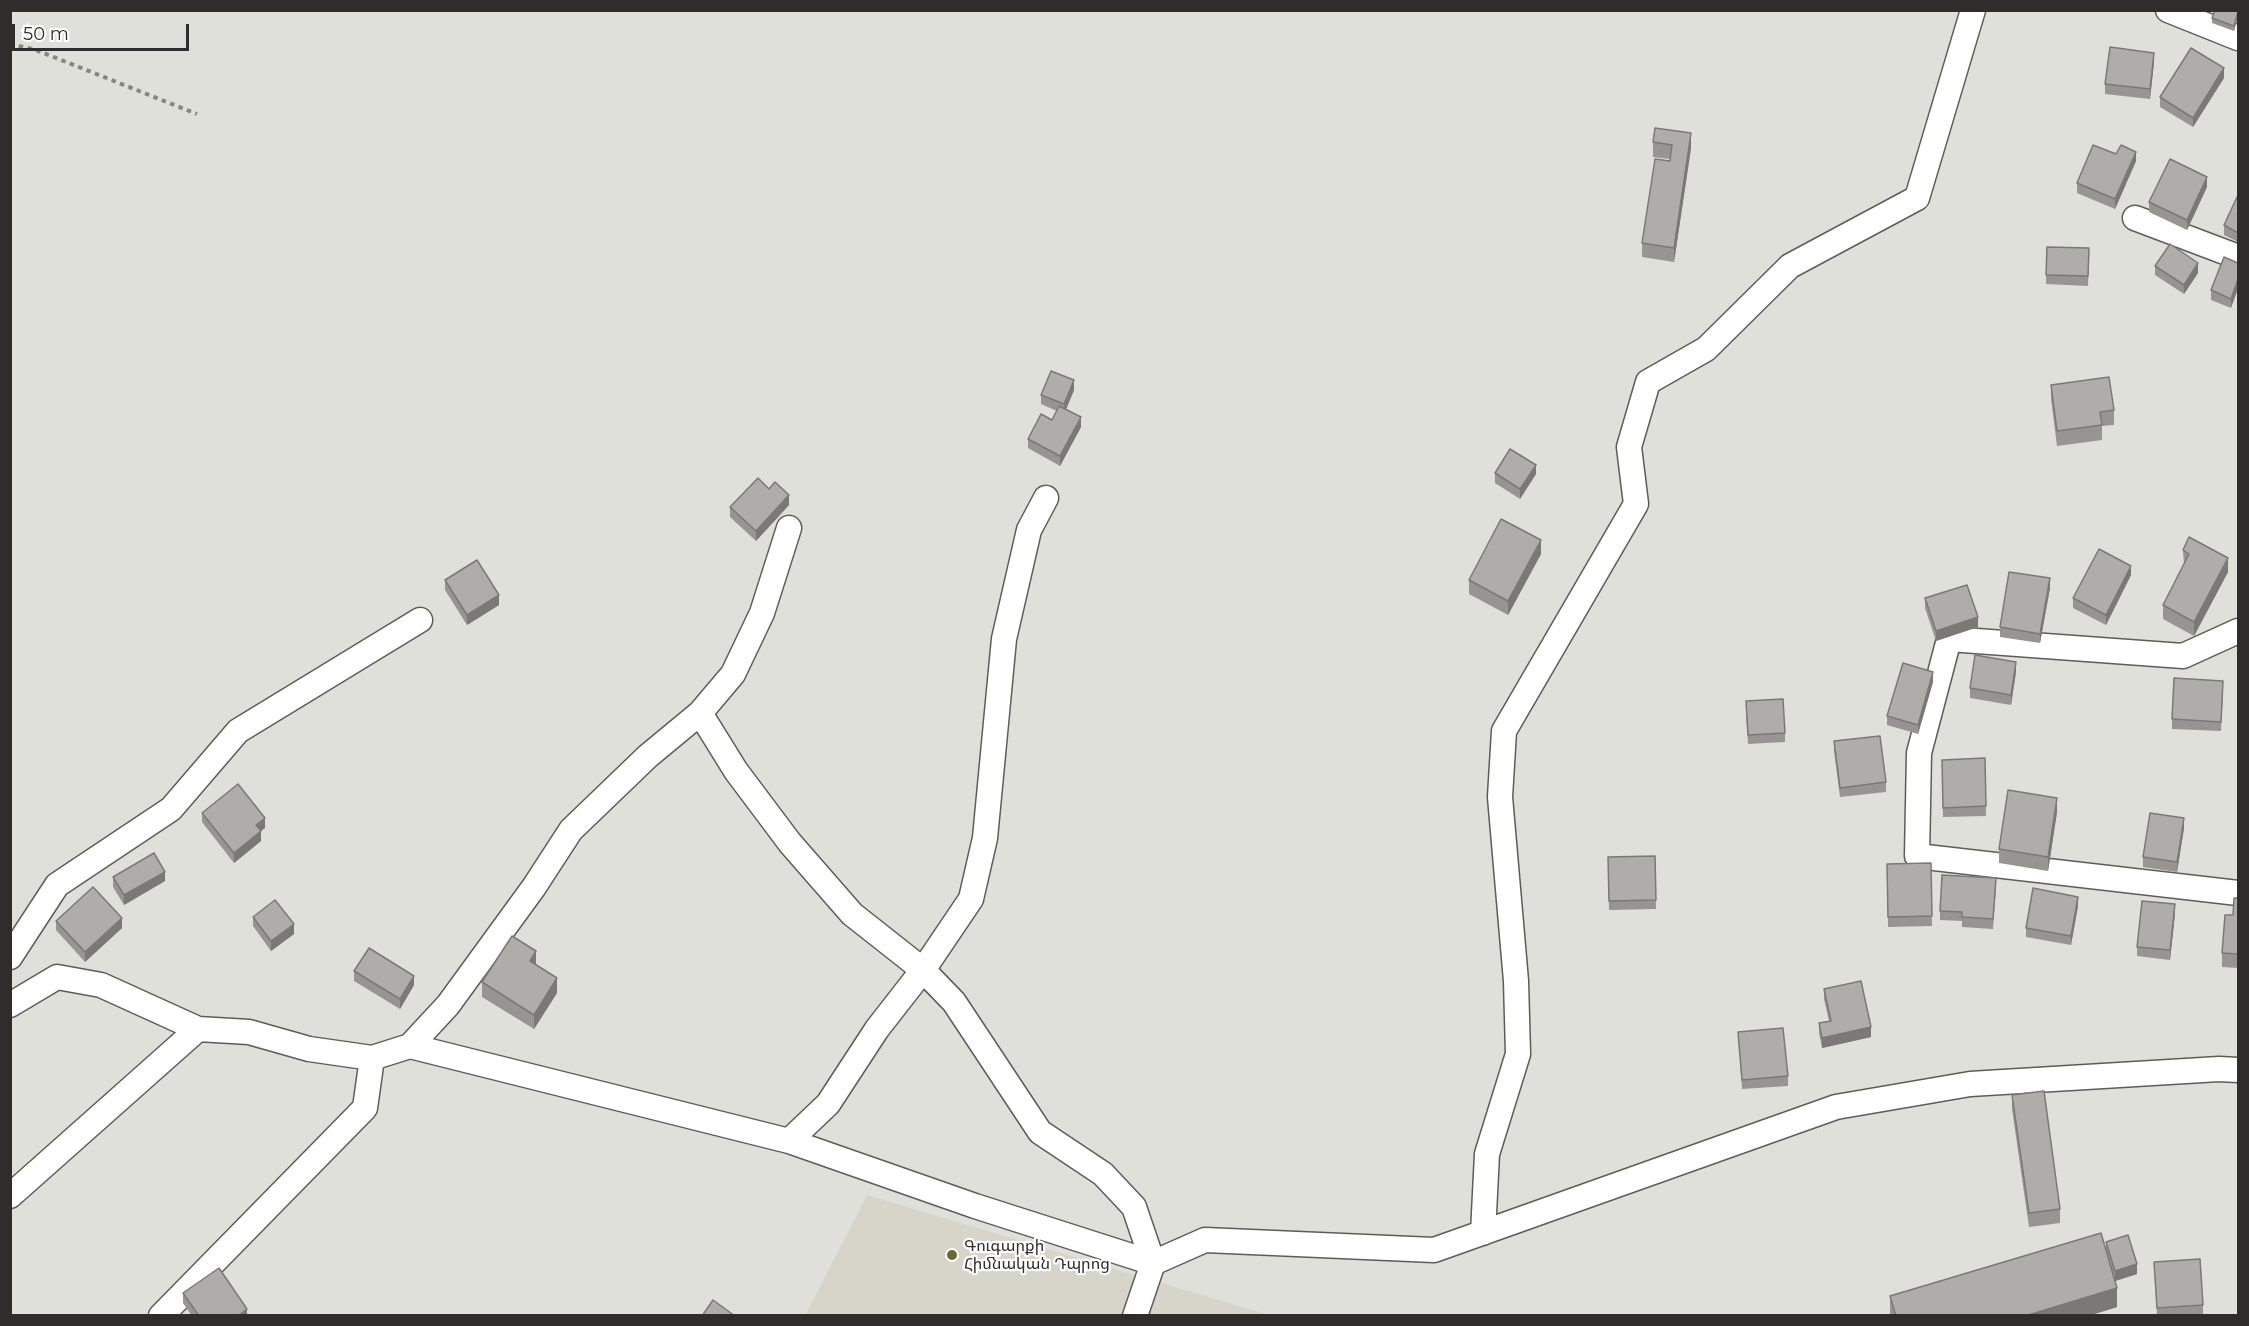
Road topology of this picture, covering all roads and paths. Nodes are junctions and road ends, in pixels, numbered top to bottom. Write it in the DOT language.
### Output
graph roads {
  1 [pos="1973,10"];
  2 [pos="2168,10"];
  3 [pos="2238,38"];
  4 [pos="10,45"];
  5 [pos="197,114"];
  6 [pos="2136,218"];
  7 [pos="2238,257"];
  8 [pos="1046,498"];
  9 [pos="789,528"];
  10 [pos="420,620"];
  11 [pos="2238,631"];
  12 [pos="700,713"];
  13 [pos="2238,893"];
  14 [pos="10,957"];
  15 [pos="923,970"];
  16 [pos="10,1005"];
  17 [pos="198,1029"];
  18 [pos="410,1046"];
  19 [pos="372,1058"];
  20 [pos="2238,1070"];
  21 [pos="789,1141"];
  22 [pos="10,1196"];
  23 [pos="1483,1233"];
  24 [pos="1153,1263"];
  25 [pos="1142,1314"];
  26 [pos="160,1316"];
  1 -- 23 [label="street"];
  2 -- 3 [label="street"];
  4 -- 5 [label="path"];
  6 -- 7 [label="street"];
  8 -- 15 [label="street"];
  9 -- 12 [label="street"];
  10 -- 14 [label="street"];
  11 -- 13 [label="street"];
  12 -- 15 [label="street"];
  12 -- 18 [label="street"];
  15 -- 21 [label="street"];
  15 -- 24 [label="street"];
  16 -- 17 [label="street"];
  17 -- 19 [label="street"];
  17 -- 22 [label="street"];
  18 -- 19 [label="street"];
  18 -- 21 [label="street"];
  19 -- 26 [label="street"];
  20 -- 23 [label="street"];
  21 -- 24 [label="street"];
  23 -- 24 [label="street"];
  24 -- 25 [label="street"];
}
